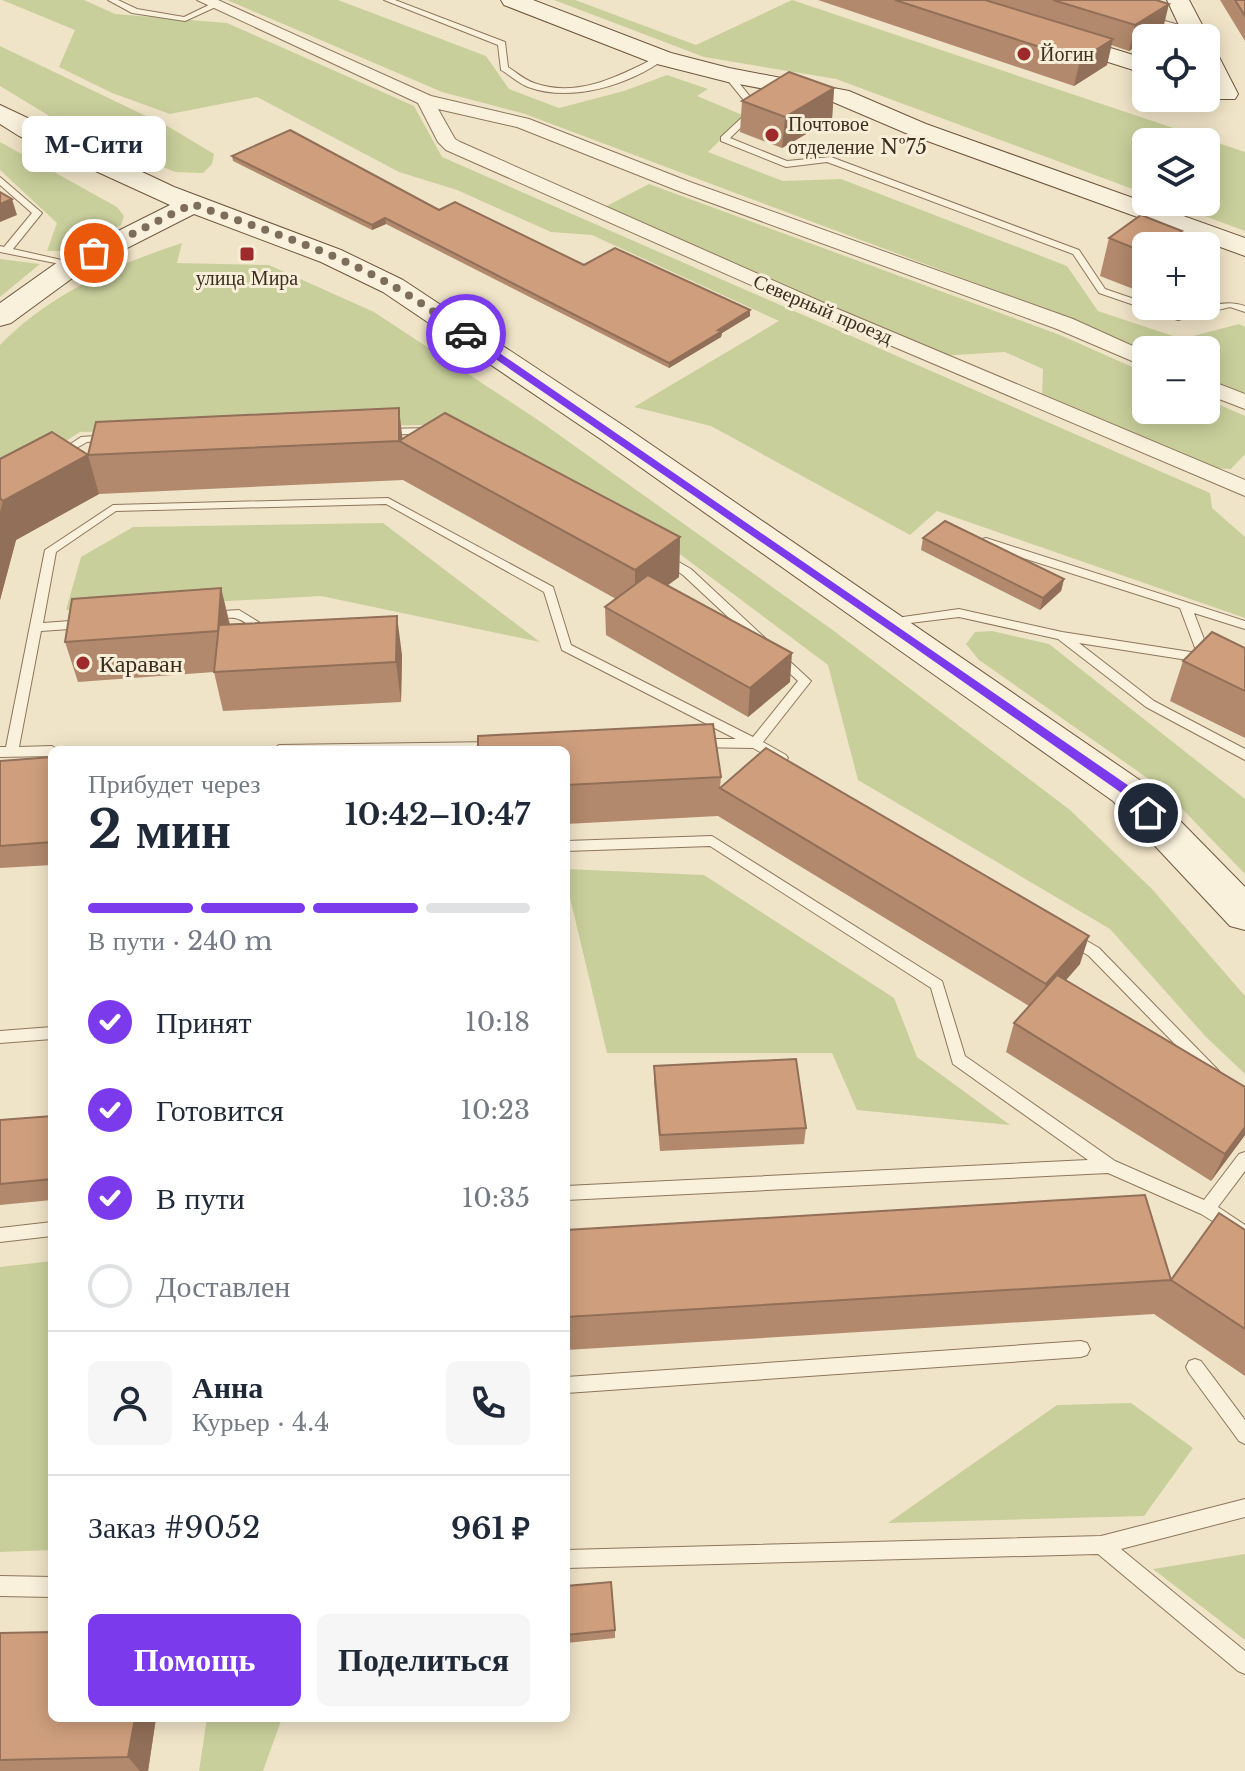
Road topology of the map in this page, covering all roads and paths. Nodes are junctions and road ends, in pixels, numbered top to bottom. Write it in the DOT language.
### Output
graph roads {
  1 [pos="112,0"];
  2 [pos="388,0"];
  3 [pos="512,0"];
  4 [pos="1178,0"];
  5 [pos="210,3"];
  6 [pos="1133,13"];
  7 [pos="1164,24"];
  8 [pos="1190,24"];
  9 [pos="1038,32"];
  10 [pos="662,58"];
  11 [pos="1132,62"];
  12 [pos="728,75"];
  13 [pos="425,100"];
  14 [pos="0,113"];
  15 [pos="0,180"];
  16 [pos="192,204"];
  17 [pos="1245,248"];
  18 [pos="3,249"];
  19 [pos="72,265"];
  20 [pos="1132,301"];
  21 [pos="1220,307"];
  22 [pos="1245,309"];
  23 [pos="0,317"];
  24 [pos="1132,354"];
  25 [pos="1220,392"];
  26 [pos="1245,402"];
  27 [pos="449,431"];
  28 [pos="370,433"];
  29 [pos="117,438"];
  30 [pos="49,461"];
  31 [pos="1245,489"];
  32 [pos="986,542"];
  33 [pos="648,547"];
  34 [pos="1186,608"];
  35 [pos="192,617"];
  36 [pos="99,623"];
  37 [pos="889,623"];
  38 [pos="1245,625"];
  39 [pos="37,627"];
  40 [pos="280,632"];
  41 [pos="1062,636"];
  42 [pos="1204,656"];
  43 [pos="1245,665"];
  44 [pos="755,743"];
  45 [pos="676,744"];
  46 [pos="48,751"];
  47 [pos="6,752"];
  48 [pos="1245,755"];
  49 [pos="796,768"];
  50 [pos="570,846"];
  51 [pos="1245,914"];
  52 [pos="1054,927"];
  53 [pos="48,1033"];
  54 [pos="0,1037"];
  55 [pos="1223,1084"];
  56 [pos="1245,1159"];
  57 [pos="1109,1166"];
  58 [pos="570,1193"];
  59 [pos="1207,1209"];
  60 [pos="48,1229"];
  61 [pos="1245,1234"];
  62 [pos="0,1235"];
  63 [pos="1081,1349"];
  64 [pos="1195,1367"];
  65 [pos="570,1385"];
  66 [pos="1245,1435"];
  67 [pos="1245,1508"];
  68 [pos="1101,1545"];
  69 [pos="570,1559"];
  70 [pos="0,1586"];
  71 [pos="48,1587"];
  72 [pos="1245,1664"];
  1 -- 5 [label="lane"];
  2 -- 10 [label="lane"];
  3 -- 10 [label="main road"];
  4 -- 8 [label="main road"];
  5 -- 13 [label="street"];
  6 -- 7 [label="lane"];
  9 -- 11 [label="main road"];
  10 -- 12 [label="main road"];
  12 -- 17 [label="main road"];
  12 -- 20 [label="lane"];
  13 -- 24 [label="street"];
  13 -- 31 [label="street, Северный проезд"];
  14 -- 16 [label="main road"];
  15 -- 18 [label="lane"];
  16 -- 19 [label="main road"];
  16 -- 37 [label="main road"];
  18 -- 19 [label="lane"];
  19 -- 23 [label="main road"];
  21 -- 22 [label="lane"];
  25 -- 26 [label="street"];
  27 -- 28 [label="lane"];
  29 -- 30 [label="lane"];
  32 -- 34 [label="lane"];
  33 -- 44 [label="lane"];
  34 -- 38 [label="lane"];
  34 -- 42 [label="lane"];
  35 -- 40 [label="lane"];
  36 -- 39 [label="lane"];
  37 -- 41 [label="lane"];
  37 -- 51 [label="main road"];
  39 -- 44 [label="lane"];
  39 -- 47 [label="lane"];
  41 -- 42 [label="lane"];
  41 -- 48 [label="lane"];
  42 -- 43 [label="lane"];
  44 -- 45 [label="lane"];
  44 -- 49 [label="lane"];
  46 -- 47 [label="lane"];
  50 -- 57 [label="lane"];
  52 -- 55 [label="lane"];
  53 -- 54 [label="lane"];
  56 -- 59 [label="lane"];
  57 -- 58 [label="lane"];
  57 -- 59 [label="lane"];
  59 -- 61 [label="lane"];
  60 -- 62 [label="lane"];
  63 -- 65 [label="lane"];
  64 -- 66 [label="lane"];
  67 -- 68 [label="lane"];
  68 -- 69 [label="lane"];
  68 -- 72 [label="lane"];
  70 -- 71 [label="lane"];
}
